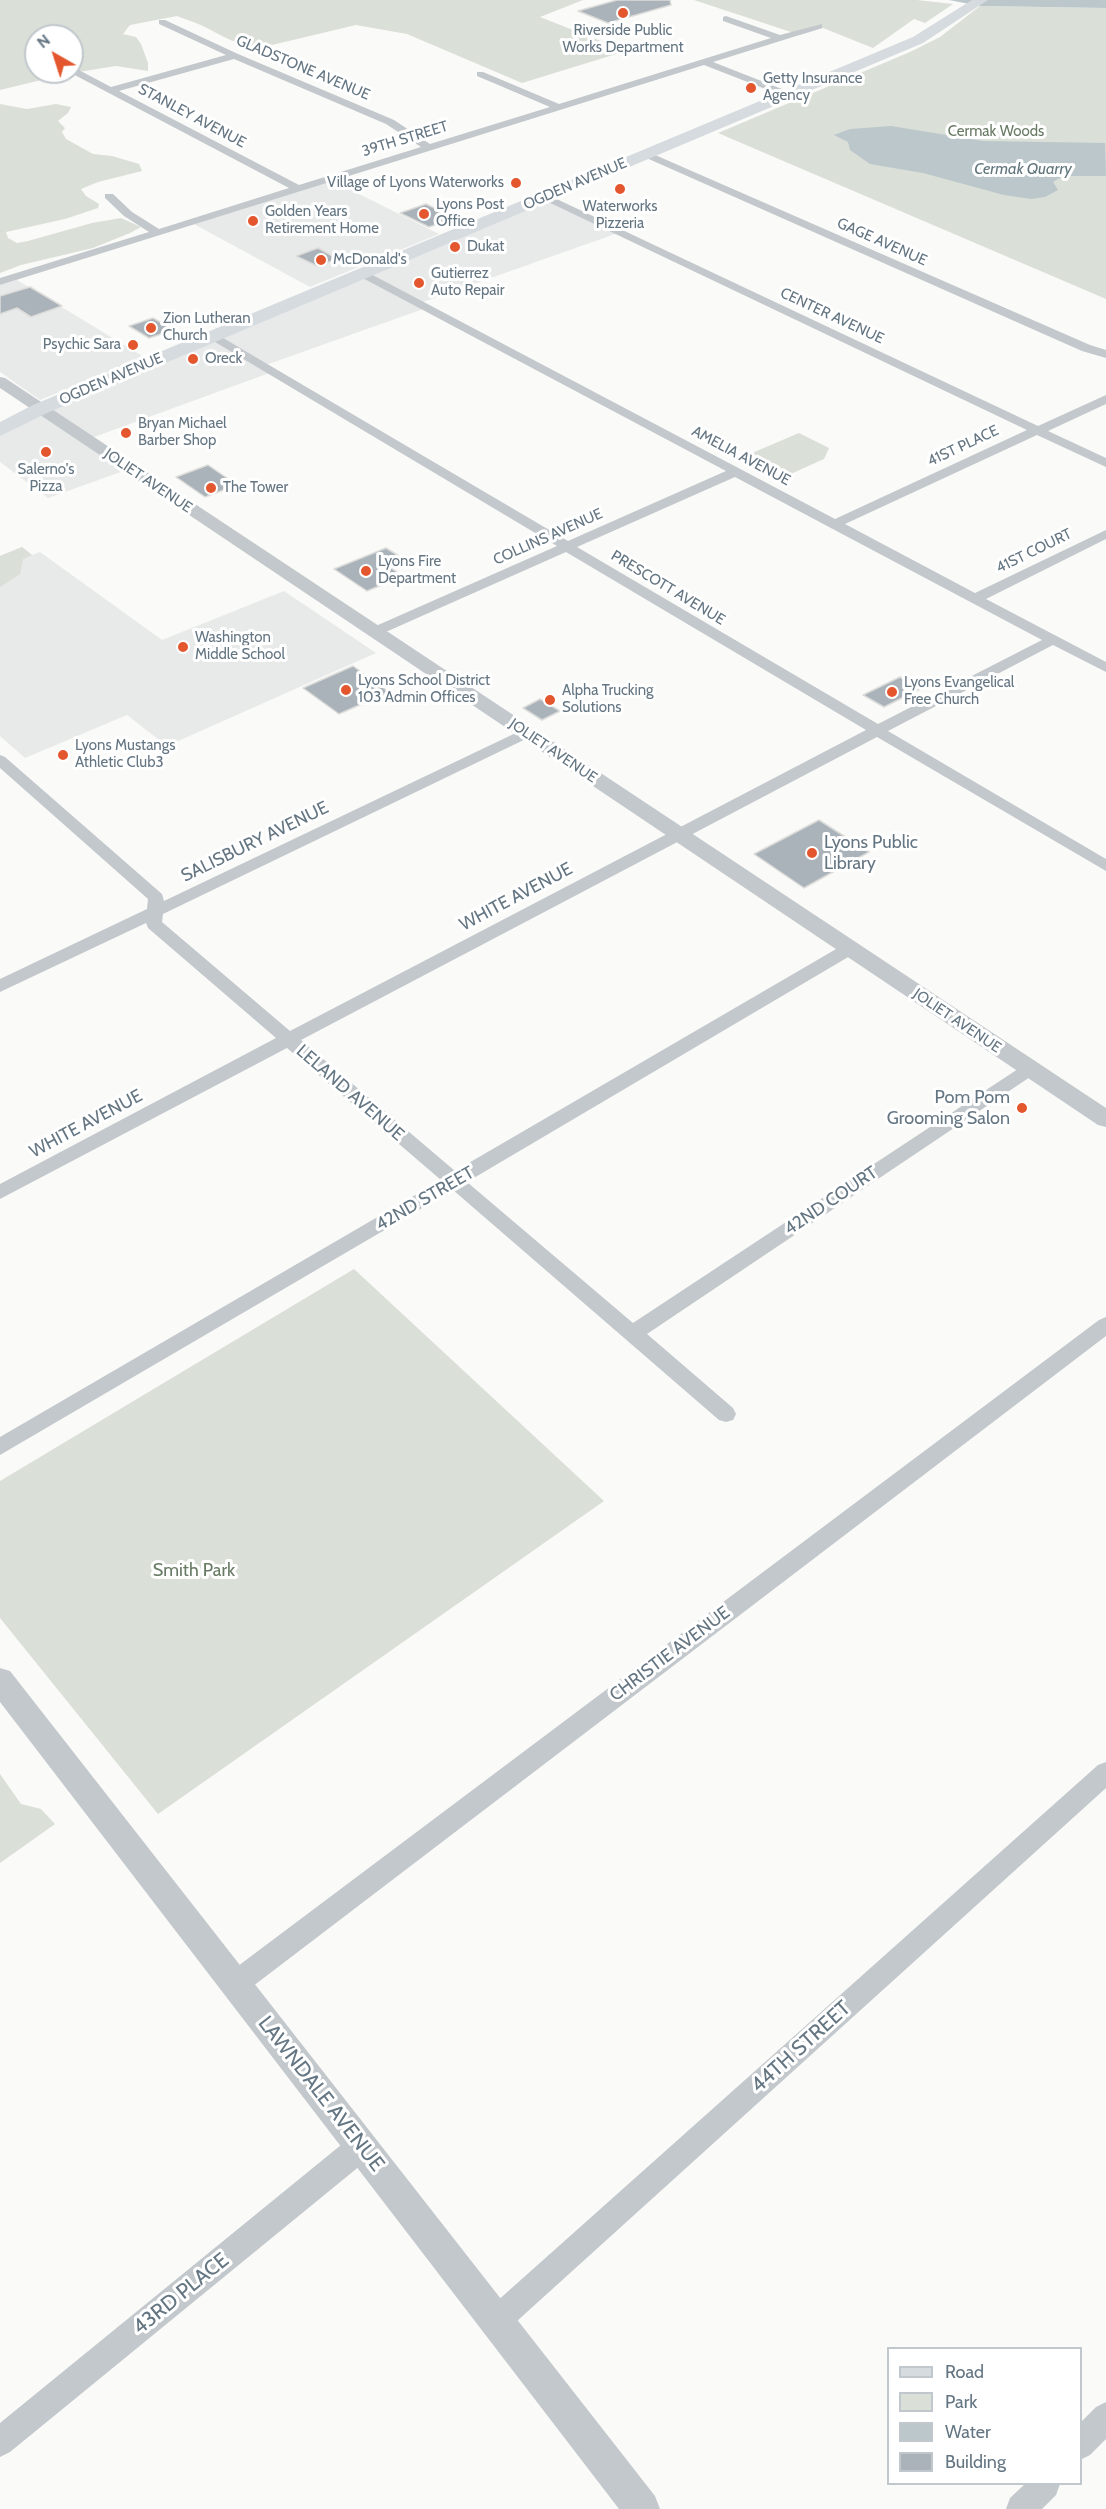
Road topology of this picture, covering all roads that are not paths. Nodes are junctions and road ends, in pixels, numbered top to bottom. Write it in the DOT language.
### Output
graph roads {
  1 [pos="981,0"];
  2 [pos="726,20"];
  3 [pos="162,22"];
  4 [pos="819,26"];
  5 [pos="779,38"];
  6 [pos="235,56"];
  7 [pos="704,62"];
  8 [pos="480,74"];
  9 [pos="84,76"];
  10 [pos="111,90"];
  11 [pos="789,95"];
  12 [pos="558,107"];
  13 [pos="429,148"];
  14 [pos="646,154"];
  15 [pos="298,189"];
  16 [pos="109,196"];
  17 [pos="546,197"];
  18 [pos="157,232"];
  19 [pos="361,273"];
  20 [pos="0,282"];
  21 [pos="214,337"];
  22 [pos="1106,354"];
  23 [pos="0,381"];
  24 [pos="1106,399"];
  25 [pos="40,409"];
  26 [pos="0,430"];
  27 [pos="1037,430"];
  28 [pos="1106,463"];
  29 [pos="735,472"];
  30 [pos="834,524"];
  31 [pos="1106,534"];
  32 [pos="567,547"];
  33 [pos="976,598"];
  34 [pos="374,632"];
  35 [pos="1052,640"];
  36 [pos="1106,668"];
  37 [pos="878,731"];
  38 [pos="526,733"];
  39 [pos="0,760"];
  40 [pos="678,834"];
  41 [pos="1106,866"];
  42 [pos="155,912"];
  43 [pos="849,949"];
  44 [pos="0,986"];
  45 [pos="287,1039"];
  46 [pos="1030,1069"];
  47 [pos="1106,1119"];
  48 [pos="454,1182"];
  49 [pos="0,1192"];
  50 [pos="1106,1325"];
  51 [pos="632,1334"];
  52 [pos="726,1413"];
  53 [pos="0,1447"];
  54 [pos="0,1680"];
  55 [pos="1106,1773"];
  56 [pos="235,1984"];
  57 [pos="362,2146"];
  58 [pos="496,2321"];
  59 [pos="1106,2417"];
  60 [pos="0,2442"];
  61 [pos="1082,2443"];
  62 [pos="1044,2485"];
  63 [pos="642,2509"];
  64 [pos="1022,2509"];
  1 -- 11 [label="main road, OGDEN AVENUE"];
  2 -- 5 [label="street"];
  3 -- 6 [label="street, GLADSTONE AVENUE"];
  4 -- 5 [label="street, 39TH STREET"];
  5 -- 7 [label="street, 39TH STREET"];
  6 -- 10 [label="street"];
  6 -- 13 [label="street, GLADSTONE AVENUE"];
  7 -- 11 [label="street"];
  7 -- 12 [label="street, 39TH STREET"];
  8 -- 12 [label="street"];
  9 -- 10 [label="street, STANLEY AVENUE"];
  10 -- 15 [label="street, STANLEY AVENUE"];
  11 -- 14 [label="main road, OGDEN AVENUE"];
  12 -- 13 [label="street, 39TH STREET"];
  13 -- 15 [label="street, 39TH STREET"];
  14 -- 17 [label="main road, OGDEN AVENUE"];
  14 -- 22 [label="street, GAGE AVENUE"];
  15 -- 18 [label="street, 39TH STREET"];
  16 -- 18 [label="street"];
  17 -- 19 [label="main road, OGDEN AVENUE"];
  17 -- 27 [label="street, CENTER AVENUE"];
  18 -- 20 [label="street, 39TH STREET"];
  19 -- 21 [label="main road, OGDEN AVENUE"];
  19 -- 29 [label="street, AMELIA AVENUE"];
  21 -- 25 [label="main road, OGDEN AVENUE"];
  21 -- 32 [label="street, PRESCOTT AVENUE"];
  23 -- 25 [label="street, JOLIET AVENUE"];
  24 -- 27 [label="street, 41ST PLACE"];
  25 -- 26 [label="main road, OGDEN AVENUE"];
  25 -- 34 [label="street, JOLIET AVENUE"];
  27 -- 28 [label="street, CENTER AVENUE"];
  27 -- 30 [label="street, 41ST PLACE"];
  29 -- 30 [label="street, AMELIA AVENUE"];
  29 -- 32 [label="street, COLLINS AVENUE"];
  30 -- 33 [label="street, AMELIA AVENUE"];
  31 -- 33 [label="street, 41ST COURT"];
  32 -- 34 [label="street, COLLINS AVENUE"];
  32 -- 37 [label="street, PRESCOTT AVENUE"];
  33 -- 35 [label="street, AMELIA AVENUE"];
  34 -- 38 [label="street, JOLIET AVENUE"];
  35 -- 36 [label="street, AMELIA AVENUE"];
  35 -- 37 [label="street, WHITE AVENUE"];
  37 -- 40 [label="street, WHITE AVENUE"];
  37 -- 41 [label="street, PRESCOTT AVENUE"];
  38 -- 40 [label="street, JOLIET AVENUE"];
  38 -- 42 [label="street, SALISBURY AVENUE"];
  39 -- 42 [label="street, LELAND AVENUE"];
  40 -- 43 [label="street, JOLIET AVENUE"];
  40 -- 45 [label="street, WHITE AVENUE"];
  42 -- 44 [label="street, SALISBURY AVENUE"];
  42 -- 45 [label="street, LELAND AVENUE"];
  43 -- 46 [label="street, JOLIET AVENUE"];
  43 -- 48 [label="street, 42ND STREET"];
  45 -- 48 [label="street, LELAND AVENUE"];
  45 -- 49 [label="street, WHITE AVENUE"];
  46 -- 47 [label="street, JOLIET AVENUE"];
  46 -- 51 [label="street, 42ND COURT"];
  48 -- 51 [label="street, LELAND AVENUE"];
  48 -- 53 [label="street, 42ND STREET"];
  50 -- 56 [label="street, CHRISTIE AVENUE"];
  51 -- 52 [label="street, LELAND AVENUE"];
  54 -- 56 [label="street, LAWNDALE AVENUE"];
  55 -- 58 [label="street, 44TH STREET"];
  56 -- 57 [label="street, LAWNDALE AVENUE"];
  57 -- 58 [label="street, LAWNDALE AVENUE"];
  57 -- 60 [label="street, 43RD PLACE"];
  58 -- 63 [label="street, LAWNDALE AVENUE"];
  59 -- 61 [label="street"];
  62 -- 64 [label="street"];
}
